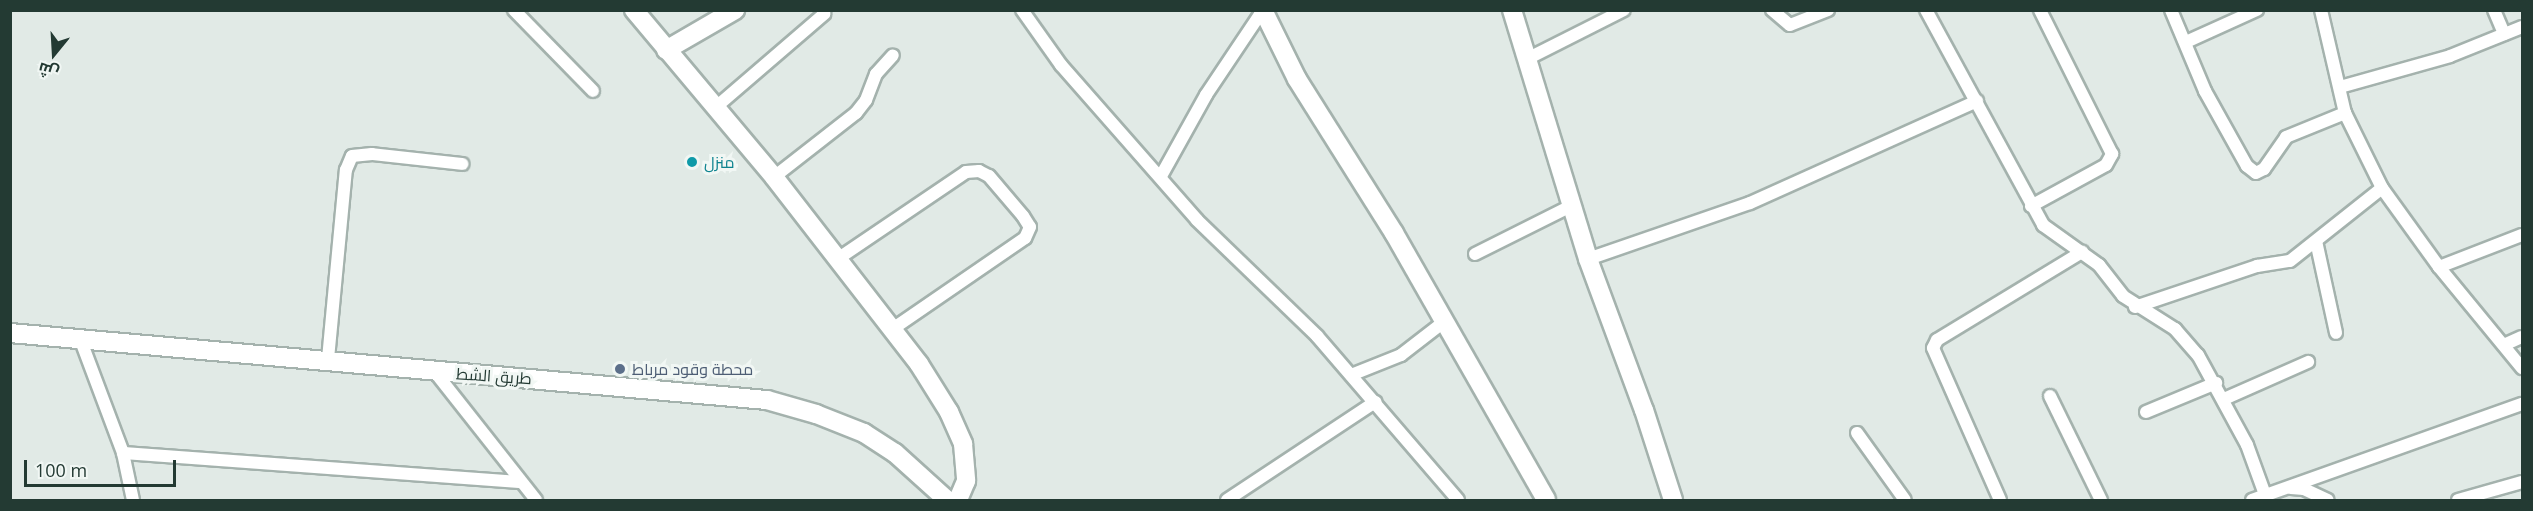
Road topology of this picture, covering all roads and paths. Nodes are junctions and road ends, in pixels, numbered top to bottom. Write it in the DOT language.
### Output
graph roads {
  1 [pos="514,10"];
  2 [pos="634,10"];
  3 [pos="735,10"];
  4 [pos="1022,10"];
  5 [pos="1512,10"];
  6 [pos="1624,10"];
  7 [pos="1772,10"];
  8 [pos="1828,10"];
  9 [pos="1926,10"];
  10 [pos="2040,10"];
  11 [pos="2171,10"];
  12 [pos="2256,10"];
  13 [pos="2320,10"];
  14 [pos="2494,10"];
  15 [pos="1263,11"];
  16 [pos="824,14"];
  17 [pos="2523,27"];
  18 [pos="2504,34"];
  19 [pos="2186,42"];
  20 [pos="666,50"];
  21 [pos="893,55"];
  22 [pos="1529,58"];
  23 [pos="2340,87"];
  24 [pos="592,92"];
  25 [pos="1977,101"];
  26 [pos="716,106"];
  27 [pos="2345,114"];
  28 [pos="462,164"];
  29 [pos="1161,176"];
  30 [pos="774,177"];
  31 [pos="2382,188"];
  32 [pos="1571,206"];
  33 [pos="2031,206"];
  34 [pos="2523,235"];
  35 [pos="2316,241"];
  36 [pos="2082,252"];
  37 [pos="1474,254"];
  38 [pos="840,258"];
  39 [pos="1588,260"];
  40 [pos="2439,267"];
  41 [pos="2135,307"];
  42 [pos="1445,321"];
  43 [pos="894,328"];
  44 [pos="10,333"];
  45 [pos="2336,333"];
  46 [pos="2523,337"];
  47 [pos="81,341"];
  48 [pos="2506,344"];
  49 [pos="328,359"];
  50 [pos="2308,363"];
  51 [pos="2523,368"];
  52 [pos="435,372"];
  53 [pos="1351,375"];
  54 [pos="2216,382"];
  55 [pos="2050,396"];
  56 [pos="2224,399"];
  57 [pos="1375,402"];
  58 [pos="2523,404"];
  59 [pos="2146,412"];
  60 [pos="1857,433"];
  61 [pos="123,453"];
  62 [pos="520,482"];
  63 [pos="2523,482"];
  64 [pos="2285,488"];
  65 [pos="2266,498"];
  66 [pos="133,501"];
  67 [pos="536,501"];
  68 [pos="947,501"];
  69 [pos="958,501"];
  70 [pos="1227,501"];
  71 [pos="1458,501"];
  72 [pos="1546,501"];
  73 [pos="1673,501"];
  74 [pos="1905,501"];
  75 [pos="2000,501"];
  76 [pos="2101,501"];
  77 [pos="2252,501"];
  78 [pos="2328,501"];
  79 [pos="2458,501"];
  1 -- 24 [label="street"];
  2 -- 20 [label="street"];
  3 -- 20 [label="street"];
  4 -- 29 [label="street"];
  5 -- 22 [label="street"];
  6 -- 22 [label="street"];
  7 -- 8 [label="street"];
  9 -- 25 [label="street"];
  10 -- 33 [label="street"];
  11 -- 19 [label="street"];
  12 -- 19 [label="street"];
  13 -- 23 [label="street"];
  14 -- 18 [label="street"];
  15 -- 29 [label="street"];
  15 -- 42 [label="street"];
  16 -- 26 [label="street"];
  17 -- 18 [label="street"];
  18 -- 23 [label="street"];
  19 -- 27 [label="street"];
  20 -- 26 [label="street"];
  21 -- 30 [label="street"];
  22 -- 32 [label="street"];
  23 -- 27 [label="street"];
  25 -- 33 [label="street"];
  25 -- 39 [label="street"];
  26 -- 30 [label="street"];
  27 -- 31 [label="street"];
  28 -- 49 [label="street"];
  29 -- 53 [label="street"];
  30 -- 38 [label="street"];
  31 -- 35 [label="street"];
  31 -- 40 [label="street"];
  32 -- 37 [label="street"];
  32 -- 39 [label="street"];
  33 -- 36 [label="street"];
  34 -- 40 [label="street"];
  35 -- 41 [label="street"];
  35 -- 45 [label="street"];
  36 -- 41 [label="street"];
  36 -- 75 [label="street"];
  38 -- 43 [label="street"];
  38 -- 43 [label="street"];
  39 -- 73 [label="street"];
  40 -- 48 [label="street"];
  41 -- 54 [label="street"];
  42 -- 53 [label="street"];
  42 -- 72 [label="street"];
  43 -- 69 [label="street"];
  44 -- 47 [label="street, طريق الشط"];
  46 -- 48 [label="street"];
  47 -- 49 [label="street, طريق الشط"];
  47 -- 61 [label="street"];
  48 -- 51 [label="street"];
  49 -- 52 [label="street, طريق الشط"];
  50 -- 56 [label="street"];
  52 -- 62 [label="street"];
  52 -- 68 [label="street, طريق الشط"];
  53 -- 57 [label="street"];
  54 -- 56 [label="street"];
  54 -- 59 [label="street"];
  55 -- 76 [label="street"];
  56 -- 65 [label="street"];
  57 -- 70 [label="street"];
  57 -- 71 [label="street"];
  58 -- 64 [label="street"];
  60 -- 74 [label="street"];
  61 -- 62 [label="street"];
  61 -- 66 [label="street"];
  62 -- 67 [label="street"];
  63 -- 79 [label="street"];
  64 -- 65 [label="street"];
  64 -- 78 [label="street"];
  65 -- 77 [label="street"];
}
